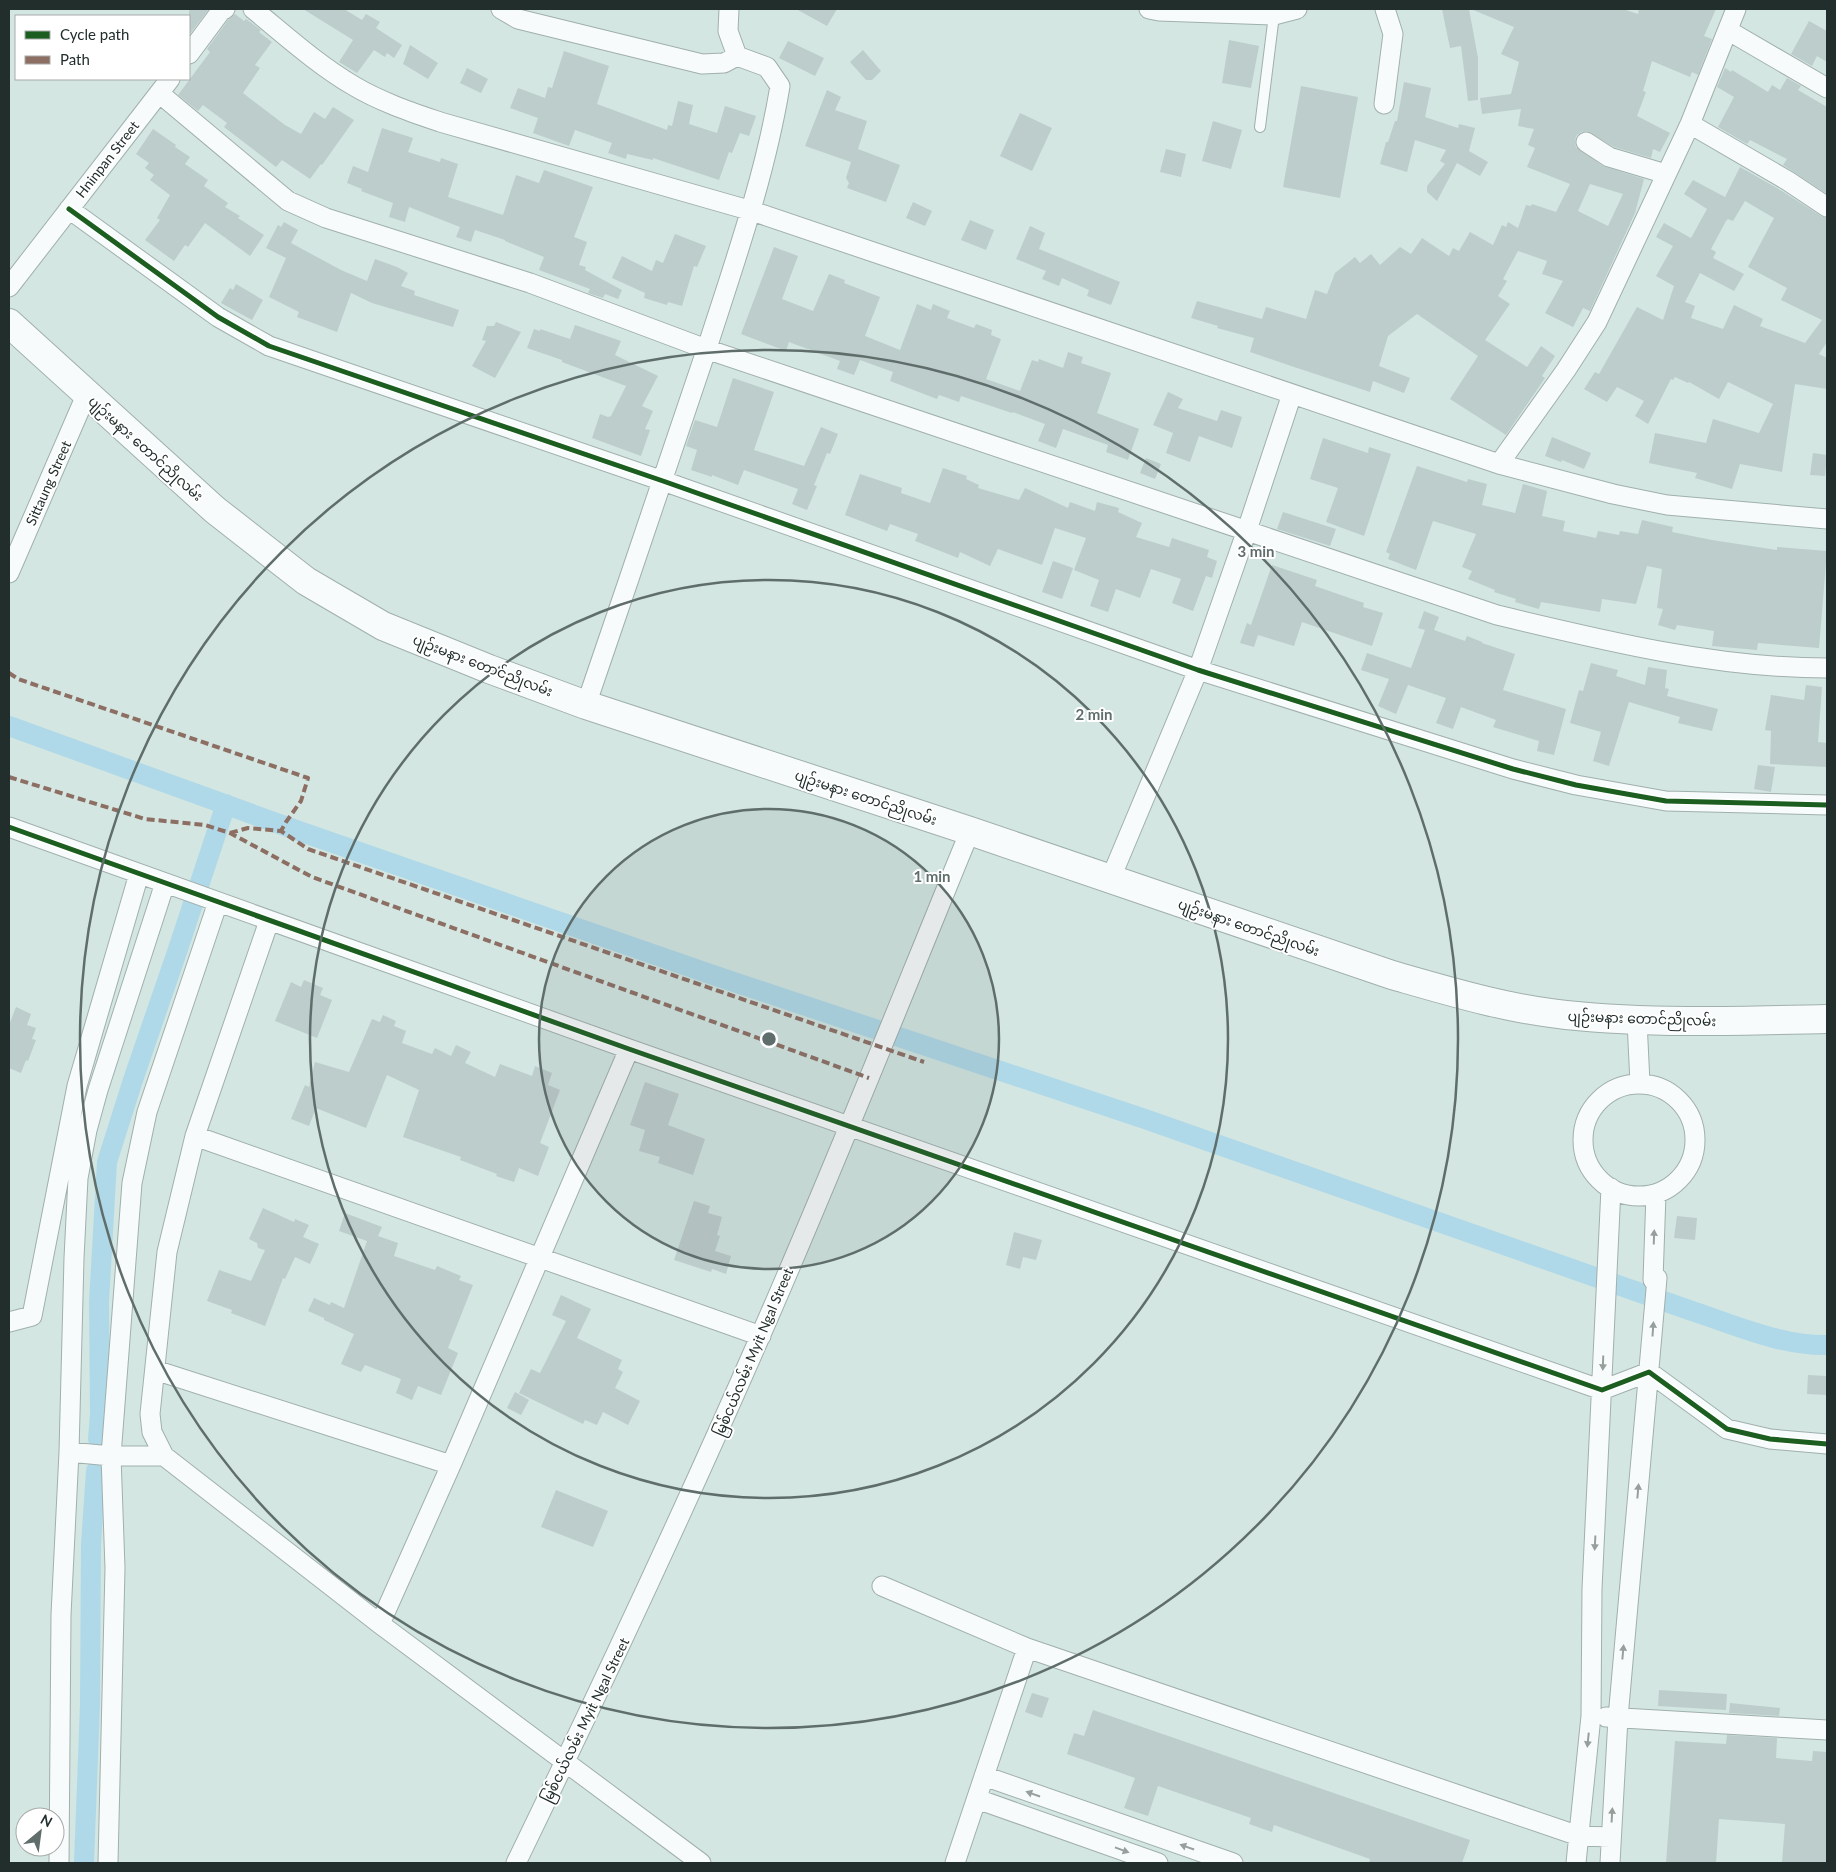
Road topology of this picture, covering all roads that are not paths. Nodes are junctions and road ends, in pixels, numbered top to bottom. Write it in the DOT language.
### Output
graph roads {
  1 [pos="225,9"];
  2 [pos="253,9"];
  3 [pos="501,9"];
  4 [pos="728,9"];
  5 [pos="1149,9"];
  6 [pos="1297,9"];
  7 [pos="1385,9"];
  8 [pos="1736,9"];
  9 [pos="1274,15"];
  10 [pos="1729,31"];
  11 [pos="190,53"];
  12 [pos="738,56"];
  13 [pos="165,86"];
  14 [pos="1827,88"];
  15 [pos="1384,104"];
  16 [pos="1690,124"];
  17 [pos="1260,127"];
  18 [pos="1586,142"];
  19 [pos="1666,174"];
  20 [pos="1827,207"];
  21 [pos="69,209"];
  22 [pos="752,211"];
  23 [pos="9,287"];
  24 [pos="9,322"];
  25 [pos="706,349"];
  26 [pos="87,394"];
  27 [pos="1292,394"];
  28 [pos="1499,464"];
  29 [pos="663,481"];
  30 [pos="1827,519"];
  31 [pos="1247,530"];
  32 [pos="9,573"];
  33 [pos="1827,668"];
  34 [pos="1198,670"];
  35 [pos="586,705"];
  36 [pos="1827,805"];
  37 [pos="9,827"];
  38 [pos="970,831"];
  39 [pos="140,874"];
  40 [pos="1110,880"];
  41 [pos="174,886"];
  42 [pos="212,900"];
  43 [pos="269,921"];
  44 [pos="1827,1019"];
  45 [pos="1637,1021"];
  46 [pos="629,1049"];
  47 [pos="1640,1084"];
  48 [pos="849,1127"];
  49 [pos="195,1136"];
  50 [pos="1611,1188"];
  51 [pos="1656,1194"];
  52 [pos="539,1257"];
  53 [pos="9,1322"];
  54 [pos="761,1336"];
  55 [pos="155,1370"];
  56 [pos="1649,1372"];
  57 [pos="1602,1390"];
  58 [pos="1827,1444"];
  59 [pos="69,1452"];
  60 [pos="111,1456"];
  61 [pos="164,1456"];
  62 [pos="451,1465"];
  63 [pos="882,1586"];
  64 [pos="380,1624"];
  65 [pos="1027,1648"];
  66 [pos="1591,1716"];
  67 [pos="1618,1718"];
  68 [pos="1827,1730"];
  69 [pos="565,1763"];
  70 [pos="984,1776"];
  71 [pos="977,1799"];
  72 [pos="1096,1816"];
  73 [pos="1579,1836"];
  74 [pos="1611,1837"];
  75 [pos="1158,1838"];
  76 [pos="1091,1839"];
  77 [pos="1154,1862"];
  78 [pos="59,1863"];
  79 [pos="108,1863"];
  80 [pos="516,1863"];
  81 [pos="701,1863"];
  82 [pos="955,1863"];
  83 [pos="1233,1863"];
  84 [pos="1576,1863"];
  85 [pos="1610,1863"];
  1 -- 11 [label="street"];
  2 -- 22 [label="street"];
  3 -- 12 [label="street"];
  4 -- 12 [label="street"];
  5 -- 9 [label="street"];
  6 -- 9 [label="street"];
  7 -- 15 [label="street"];
  8 -- 10 [label="street"];
  9 -- 17 [label="lane"];
  10 -- 14 [label="street"];
  10 -- 16 [label="street"];
  12 -- 22 [label="street"];
  13 -- 21 [label="street, Hninpan Street"];
  13 -- 25 [label="street"];
  16 -- 19 [label="street"];
  16 -- 20 [label="street"];
  18 -- 19 [label="street"];
  19 -- 28 [label="street"];
  21 -- 23 [label="street, Hninpan Street"];
  21 -- 29 [label="street"];
  22 -- 25 [label="street"];
  22 -- 27 [label="street"];
  24 -- 26 [label="main road, ပျဉ်းမနား တောင်ညိုလမ်း"];
  25 -- 29 [label="street"];
  25 -- 31 [label="street"];
  26 -- 32 [label="street, Sittaung Street"];
  26 -- 35 [label="main road, ပျဉ်းမနား တောင်ညိုလမ်း"];
  27 -- 28 [label="street"];
  27 -- 31 [label="street"];
  28 -- 30 [label="street"];
  29 -- 34 [label="street"];
  29 -- 35 [label="street"];
  31 -- 33 [label="street"];
  31 -- 34 [label="street"];
  34 -- 36 [label="street"];
  34 -- 40 [label="street"];
  35 -- 38 [label="main road, ပျဉ်းမနား တောင်ညိုလမ်း"];
  37 -- 39 [label="street"];
  38 -- 40 [label="main road, ပျဉ်းမနား တောင်ညိုလမ်း"];
  38 -- 48 [label="street, မြစ်ငယ်လမ်း Myit Ngal Street"];
  39 -- 41 [label="street"];
  39 -- 53 [label="street"];
  40 -- 45 [label="main road, ပျဉ်းမနား တောင်ညိုလမ်း"];
  41 -- 42 [label="street"];
  41 -- 59 [label="street"];
  42 -- 43 [label="street"];
  42 -- 60 [label="street"];
  43 -- 46 [label="street"];
  43 -- 49 [label="street"];
  44 -- 45 [label="main road, ပျဉ်းမနား တောင်ညိုလမ်း"];
  45 -- 47 [label="street"];
  46 -- 48 [label="street"];
  46 -- 52 [label="street"];
  47 -- 50 [label="street"];
  47 -- 51 [label="street"];
  48 -- 54 [label="street, မြစ်ငယ်လမ်း Myit Ngal Street"];
  48 -- 57 [label="street"];
  49 -- 52 [label="street"];
  49 -- 55 [label="street"];
  50 -- 51 [label="street"];
  50 -- 57 [label="street, one-way"];
  56 -- 51 [label="street, one-way"];
  52 -- 54 [label="street"];
  52 -- 62 [label="street"];
  54 -- 69 [label="street, မြစ်ငယ်လမ်း Myit Ngal Street"];
  55 -- 61 [label="street"];
  55 -- 62 [label="street"];
  56 -- 57 [label="street"];
  56 -- 58 [label="street"];
  67 -- 56 [label="street, one-way"];
  57 -- 66 [label="street, one-way"];
  59 -- 60 [label="street"];
  59 -- 78 [label="street"];
  60 -- 61 [label="street"];
  60 -- 79 [label="street"];
  61 -- 64 [label="street"];
  62 -- 64 [label="street"];
  63 -- 65 [label="street"];
  64 -- 69 [label="street"];
  65 -- 70 [label="street"];
  65 -- 73 [label="street"];
  66 -- 67 [label="street"];
  66 -- 73 [label="street, one-way"];
  67 -- 68 [label="street"];
  74 -- 67 [label="street, one-way"];
  69 -- 80 [label="street, မြစ်ငယ်လမ်း Myit Ngal Street"];
  69 -- 81 [label="street"];
  70 -- 71 [label="street"];
  72 -- 70 [label="street, one-way"];
  71 -- 76 [label="street"];
  71 -- 82 [label="street"];
  72 -- 75 [label="street"];
  72 -- 76 [label="street"];
  73 -- 74 [label="street"];
  73 -- 84 [label="street"];
  74 -- 85 [label="street"];
  75 -- 77 [label="street"];
  83 -- 75 [label="street, one-way"];
  76 -- 77 [label="street, one-way"];
}
